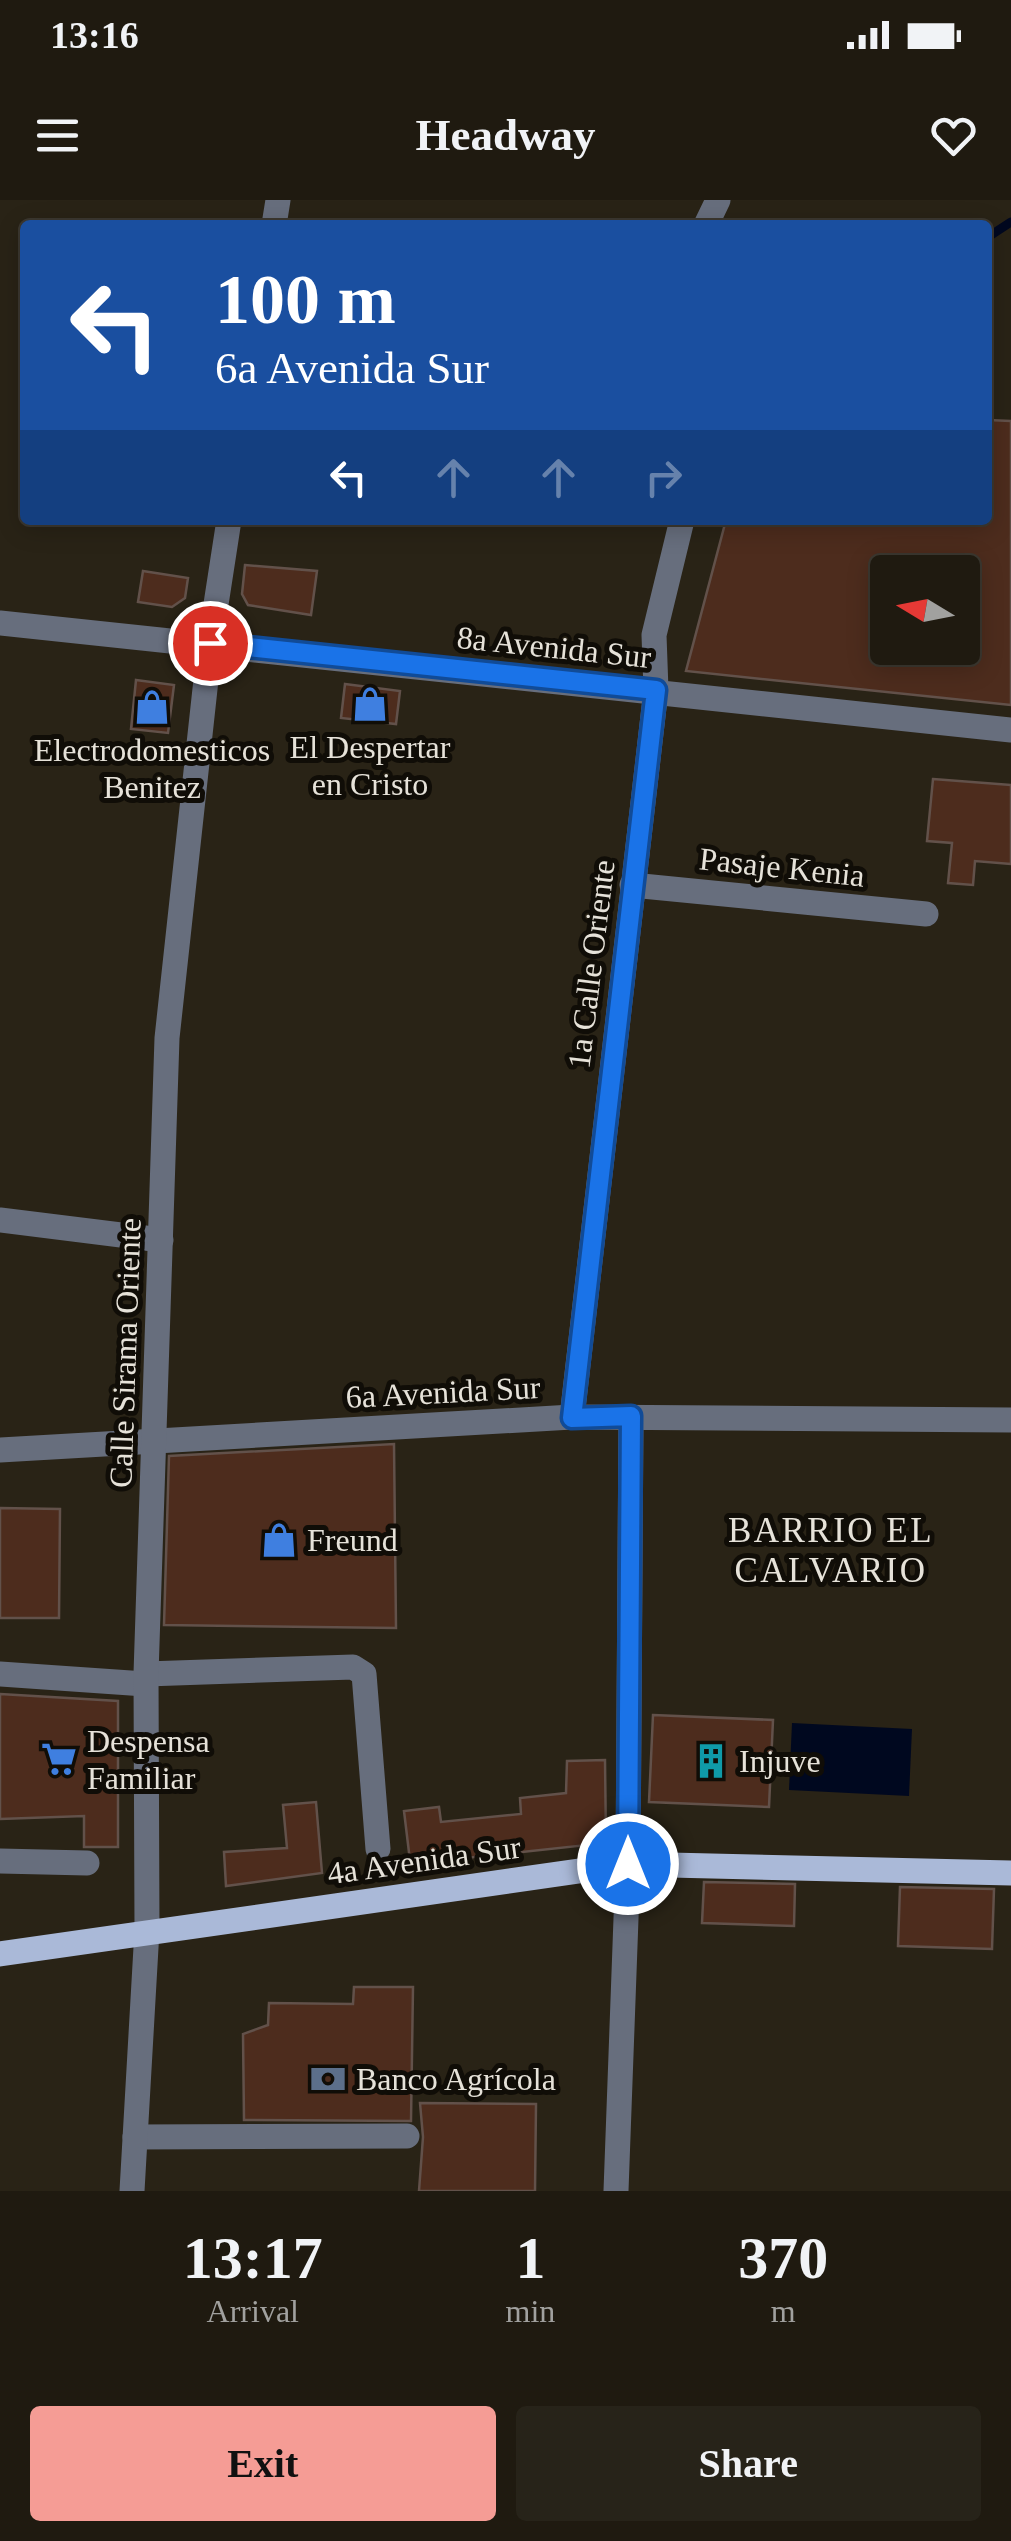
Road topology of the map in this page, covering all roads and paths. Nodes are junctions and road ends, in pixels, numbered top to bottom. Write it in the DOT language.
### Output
graph roads {
  1 [pos="228,525"];
  2 [pos="681,525"];
  3 [pos="0,623"];
  4 [pos="210,643"];
  5 [pos="656,690"];
  6 [pos="1011,730"];
  7 [pos="632,886"];
  8 [pos="926,914"];
  9 [pos="0,1220"];
  10 [pos="161,1240"];
  11 [pos="631,1416"];
  12 [pos="572,1418"];
  13 [pos="1011,1420"];
  14 [pos="155,1441"];
  15 [pos="0,1450"];
  16 [pos="0,1674"];
  17 [pos="146,1679"];
  18 [pos="378,1849"];
  19 [pos="0,1862"];
  20 [pos="87,1863"];
  21 [pos="628,1864"];
  22 [pos="1011,1873"];
  23 [pos="147,1930"];
  24 [pos="0,1954"];
  25 [pos="407,2136"];
  26 [pos="135,2137"];
  27 [pos="132,2191"];
  28 [pos="616,2191"];
  1 -- 4 [label="street, Calle Sirama Oriente"];
  2 -- 5 [label="street, 1a Calle Oriente"];
  3 -- 4 [label="street, 8a Avenida Sur"];
  4 -- 5 [label="street, 8a Avenida Sur"];
  4 -- 10 [label="street, Calle Sirama Oriente"];
  5 -- 6 [label="street, 8a Avenida Sur"];
  5 -- 7 [label="street, 1a Calle Oriente"];
  7 -- 8 [label="street, Pasaje Kenia"];
  7 -- 12 [label="street, 1a Calle Oriente"];
  9 -- 10 [label="street"];
  10 -- 14 [label="street, Calle Sirama Oriente"];
  11 -- 12 [label="street, 6a Avenida Sur"];
  11 -- 13 [label="street, 6a Avenida Sur"];
  11 -- 21 [label="street"];
  12 -- 14 [label="street, 6a Avenida Sur"];
  14 -- 15 [label="street, 6a Avenida Sur"];
  14 -- 17 [label="street, Calle Sirama Oriente"];
  16 -- 17 [label="street"];
  17 -- 18 [label="street"];
  17 -- 23 [label="street, Calle Sirama Oriente"];
  19 -- 20 [label="street"];
  21 -- 22 [label="main road, 4a Avenida Sur"];
  21 -- 23 [label="main road, 4a Avenida Sur"];
  21 -- 28 [label="street"];
  23 -- 24 [label="main road, 4a Avenida Sur"];
  23 -- 26 [label="street, Calle Sirama Oriente"];
  25 -- 26 [label="street"];
  26 -- 27 [label="street, Calle Sirama Oriente"];
}
